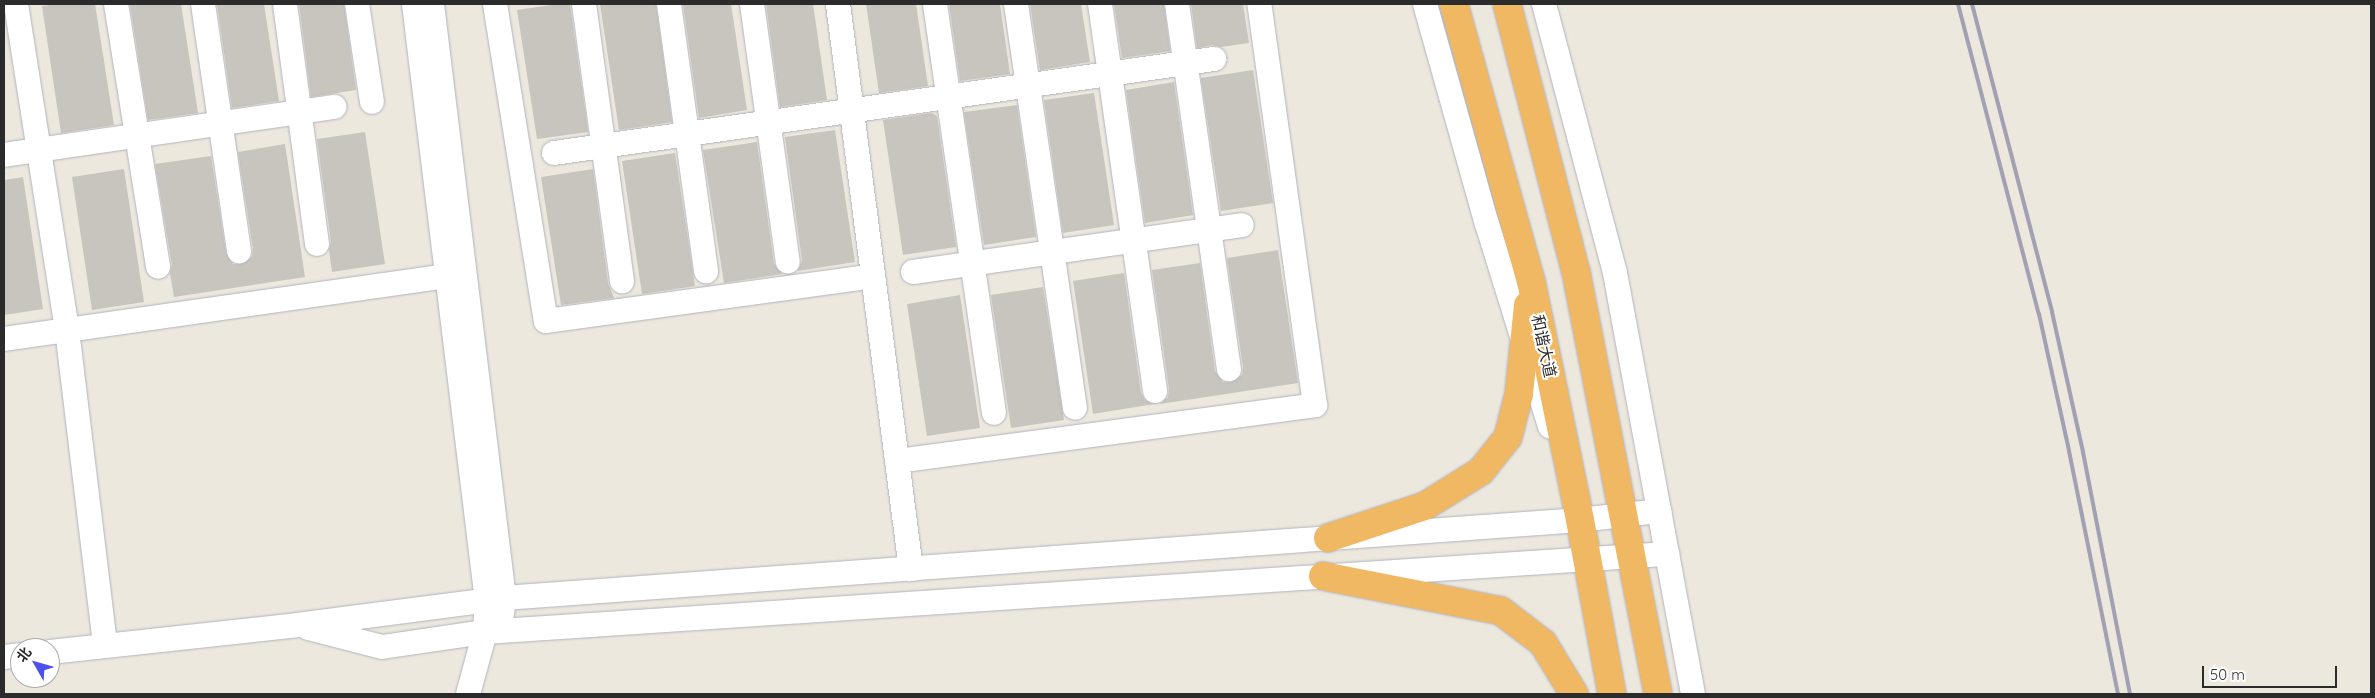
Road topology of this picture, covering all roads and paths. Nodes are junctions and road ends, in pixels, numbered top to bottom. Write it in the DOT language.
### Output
graph roads {
  1 [pos="16,4"];
  2 [pos="116,4"];
  3 [pos="203,4"];
  4 [pos="285,4"];
  5 [pos="357,4"];
  6 [pos="414,4"];
  7 [pos="432,4"];
  8 [pos="495,4"];
  9 [pos="584,4"];
  10 [pos="669,4"];
  11 [pos="752,4"];
  12 [pos="838,4"];
  13 [pos="935,4"];
  14 [pos="1016,4"];
  15 [pos="1100,4"];
  16 [pos="1176,4"];
  17 [pos="1259,4"];
  18 [pos="1425,4"];
  19 [pos="1454,4"];
  20 [pos="1507,4"];
  21 [pos="1544,4"];
  22 [pos="1214,59"];
  23 [pos="1185,63"];
  24 [pos="1110,74"];
  25 [pos="1028,86"];
  26 [pos="948,98"];
  27 [pos="372,102"];
  28 [pos="335,107"];
  29 [pos="851,112"];
  30 [pos="299,113"];
  31 [pos="220,124"];
  32 [pos="769,124"];
  33 [pos="687,135"];
  34 [pos="138,136"];
  35 [pos="604,147"];
  36 [pos="39,150"];
  37 [pos="554,153"];
  38 [pos="4,155"];
  39 [pos="1242,225"];
  40 [pos="1209,229"];
  41 [pos="1134,240"];
  42 [pos="317,244"];
  43 [pos="239,251"];
  44 [pos="1052,252"];
  45 [pos="788,262"];
  46 [pos="972,264"];
  47 [pos="158,267"];
  48 [pos="706,271"];
  49 [pos="913,272"];
  50 [pos="447,276"];
  51 [pos="873,276"];
  52 [pos="622,281"];
  53 [pos="1531,281"];
  54 [pos="67,330"];
  55 [pos="4,339"];
  56 [pos="1524,343"];
  57 [pos="1228,369"];
  58 [pos="1155,390"];
  59 [pos="1075,408"];
  60 [pos="994,413"];
  61 [pos="897,461"];
  62 [pos="1659,512"];
  63 [pos="1624,515"];
  64 [pos="1580,520"];
  65 [pos="1328,538"];
  66 [pos="1667,554"];
  67 [pos="1632,557"];
  68 [pos="1587,559"];
  69 [pos="911,569"];
  70 [pos="1323,576"];
  71 [pos="495,600"];
  72 [pos="297,625"];
  73 [pos="493,632"];
  74 [pos="104,646"];
  75 [pos="60,651"];
  76 [pos="468,694"];
  77 [pos="485,694"];
  78 [pos="1574,694"];
  79 [pos="1604,694"];
  80 [pos="1612,694"];
  81 [pos="1658,694"];
  82 [pos="1693,694"];
  1 -- 36 [label="street"];
  2 -- 34 [label="street"];
  3 -- 31 [label="street"];
  4 -- 30 [label="street"];
  5 -- 27 [label="street"];
  6 -- 50 [label="street"];
  7 -- 71 [label="street"];
  8 -- 51 [label="street"];
  9 -- 35 [label="street"];
  10 -- 33 [label="street"];
  11 -- 32 [label="street"];
  12 -- 29 [label="street"];
  13 -- 26 [label="street"];
  14 -- 25 [label="street"];
  15 -- 24 [label="street"];
  16 -- 23 [label="street"];
  17 -- 61 [label="street"];
  18 -- 56 [label="street"];
  19 -- 53 [label="highway, 和谐大道"];
  20 -- 63 [label="highway"];
  21 -- 62 [label="street"];
  22 -- 23 [label="street"];
  23 -- 24 [label="street"];
  23 -- 40 [label="street"];
  24 -- 25 [label="street"];
  24 -- 41 [label="street"];
  25 -- 26 [label="street"];
  25 -- 44 [label="street"];
  26 -- 29 [label="street"];
  26 -- 46 [label="street"];
  28 -- 30 [label="street"];
  29 -- 32 [label="street"];
  29 -- 51 [label="street"];
  30 -- 31 [label="street"];
  30 -- 42 [label="street"];
  31 -- 34 [label="street"];
  31 -- 43 [label="street"];
  32 -- 33 [label="street"];
  32 -- 45 [label="street"];
  33 -- 35 [label="street"];
  33 -- 48 [label="street"];
  34 -- 36 [label="street"];
  34 -- 47 [label="street"];
  35 -- 37 [label="street"];
  35 -- 52 [label="street"];
  36 -- 38 [label="street"];
  36 -- 54 [label="street"];
  39 -- 40 [label="street"];
  40 -- 41 [label="street"];
  40 -- 57 [label="street"];
  41 -- 44 [label="street"];
  41 -- 58 [label="street"];
  44 -- 46 [label="street"];
  44 -- 59 [label="street"];
  46 -- 49 [label="street"];
  46 -- 60 [label="street"];
  50 -- 54 [label="street"];
  50 -- 71 [label="street"];
  51 -- 61 [label="street"];
  53 -- 56 [label="highway"];
  53 -- 64 [label="highway, 和谐大道"];
  54 -- 55 [label="street"];
  54 -- 74 [label="street"];
  56 -- 64 [label="street"];
  56 -- 65 [label="highway"];
  61 -- 69 [label="street"];
  62 -- 63 [label="street"];
  62 -- 66 [label="street"];
  63 -- 64 [label="street"];
  63 -- 67 [label="highway"];
  64 -- 65 [label="street"];
  64 -- 68 [label="highway, 和谐大道"];
  65 -- 69 [label="street"];
  66 -- 67 [label="street"];
  66 -- 82 [label="street"];
  67 -- 68 [label="street"];
  67 -- 81 [label="highway"];
  68 -- 70 [label="street"];
  68 -- 79 [label="street"];
  68 -- 80 [label="highway, 和谐大道"];
  69 -- 71 [label="street"];
  70 -- 73 [label="street"];
  70 -- 78 [label="highway"];
  71 -- 72 [label="street"];
  71 -- 73 [label="street"];
  72 -- 73 [label="street"];
  72 -- 74 [label="street"];
  73 -- 76 [label="street"];
  73 -- 77 [label="street"];
  74 -- 75 [label="street"];
}
